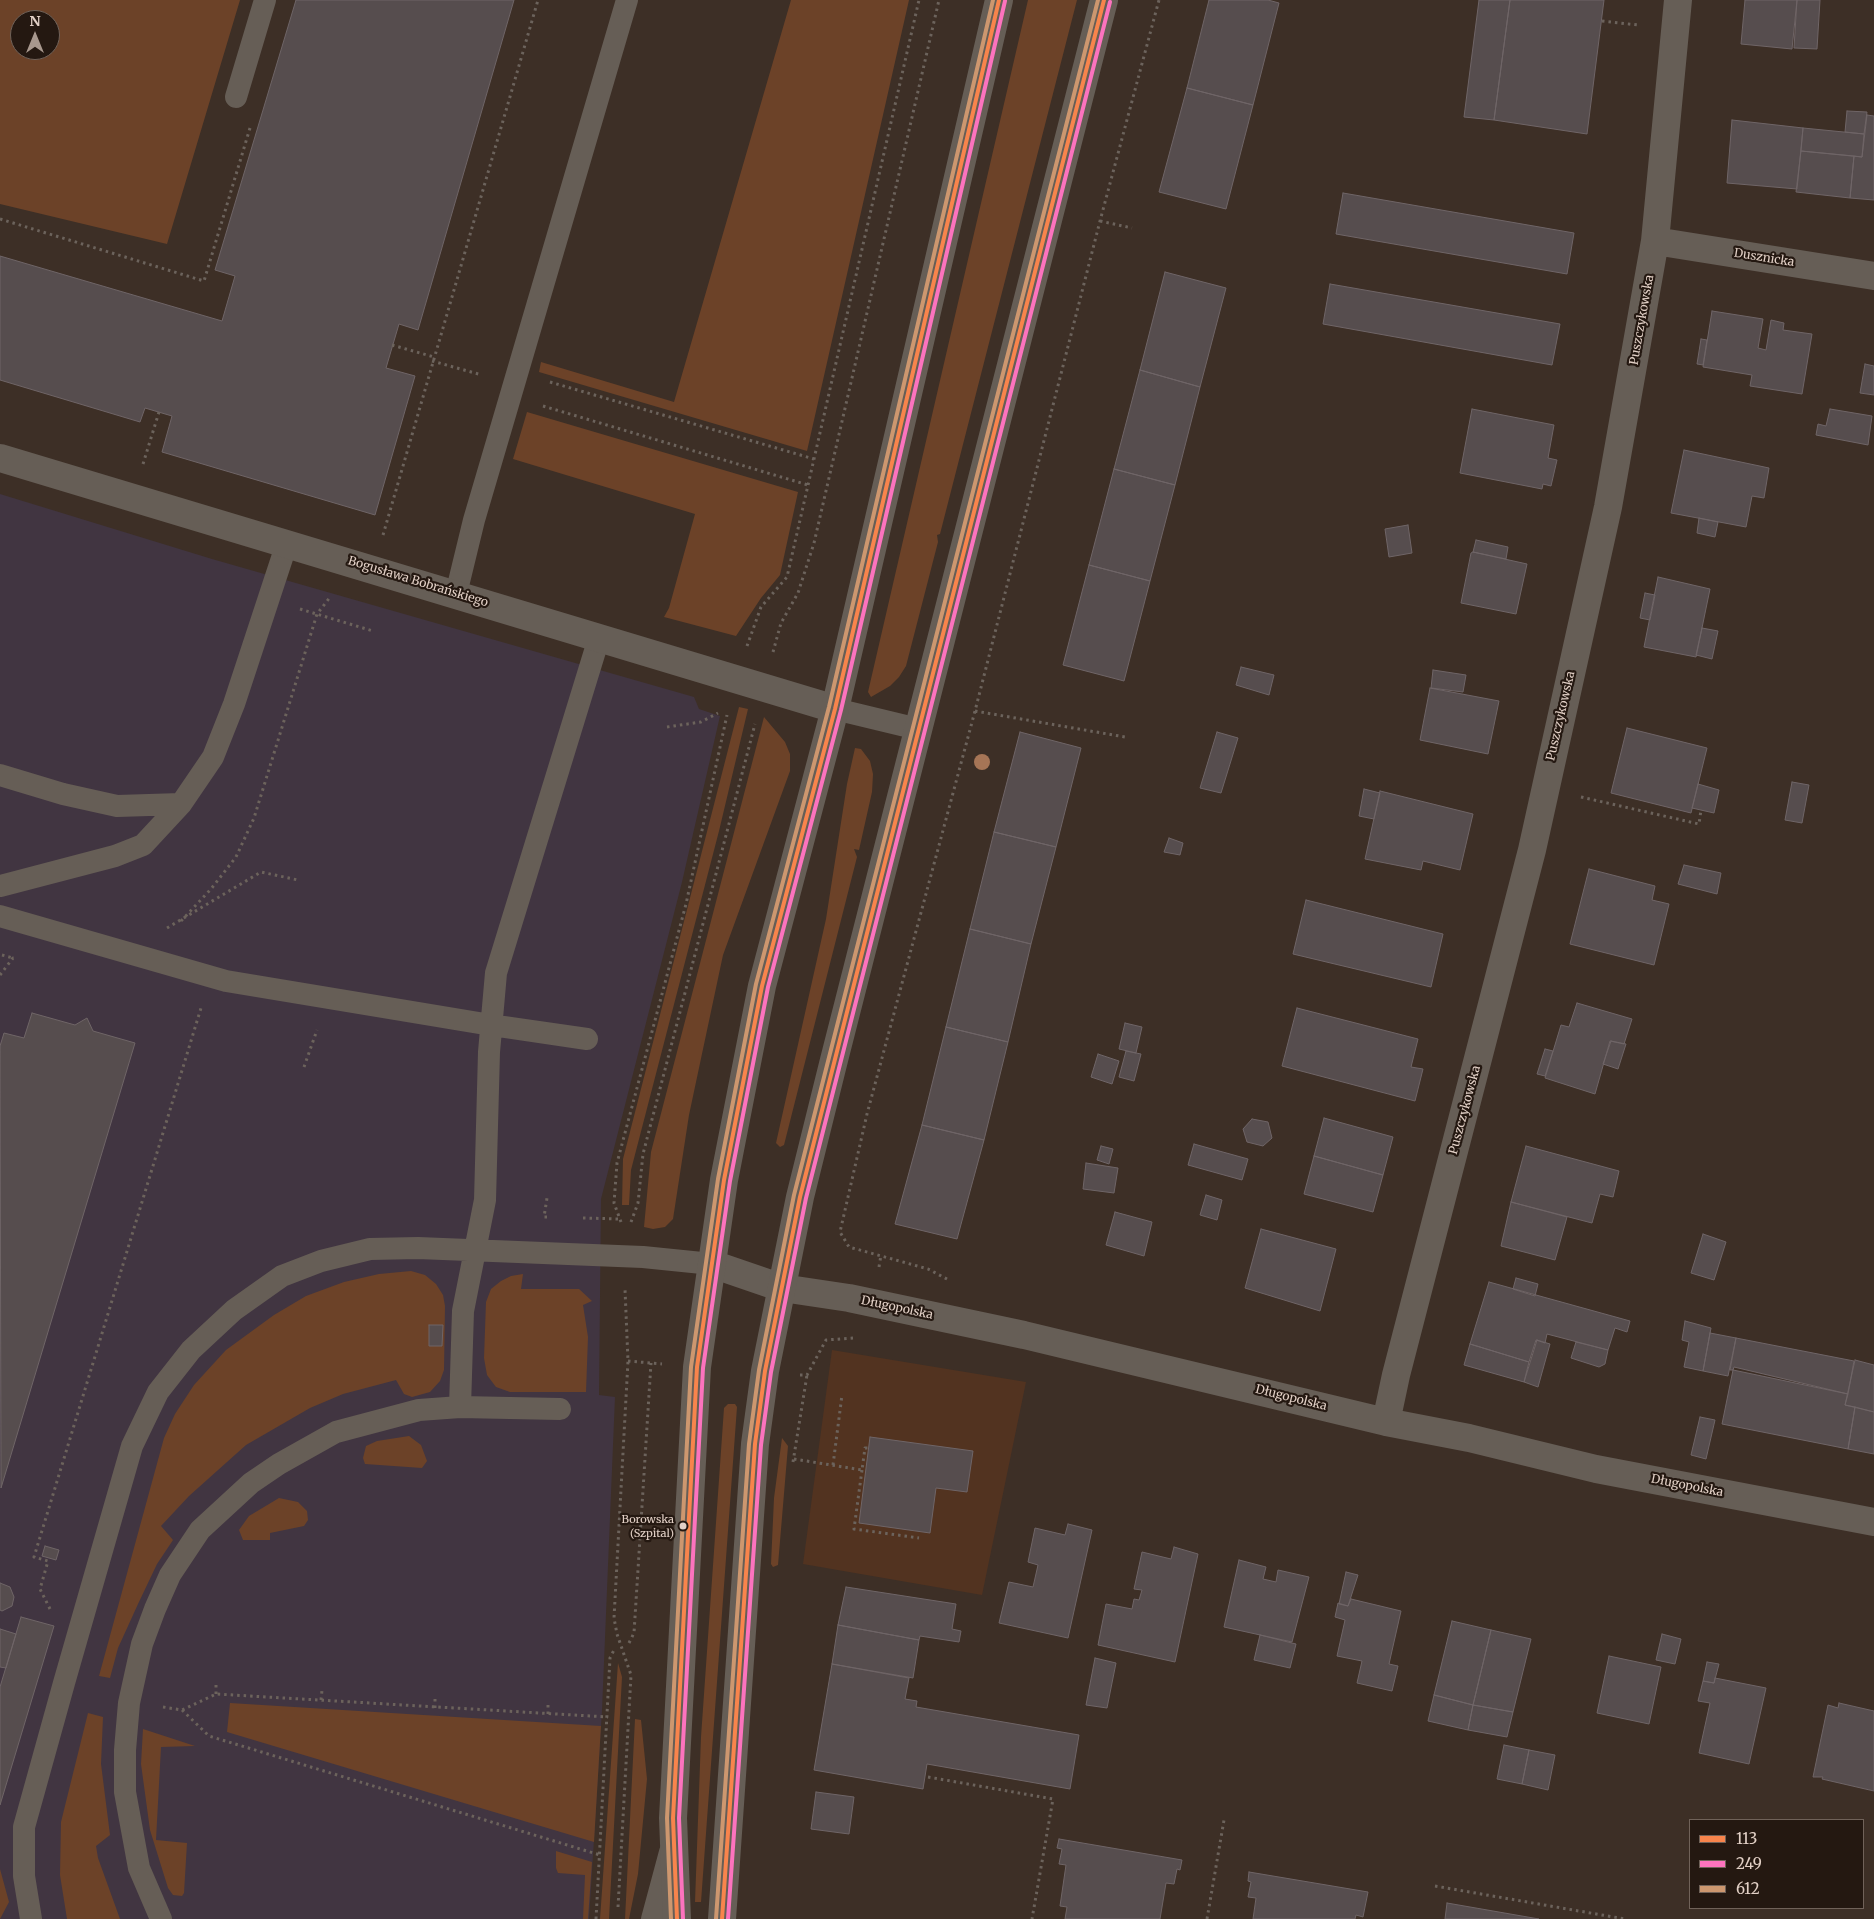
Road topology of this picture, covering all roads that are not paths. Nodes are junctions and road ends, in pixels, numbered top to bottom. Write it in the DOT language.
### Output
graph roads {
  1 [pos="265,0"];
  2 [pos="627,0"];
  3 [pos="999,0"];
  4 [pos="1104,0"];
  5 [pos="1678,0"];
  6 [pos="236,97"];
  7 [pos="1655,241"];
  8 [pos="1874,276"];
  9 [pos="0,458"];
  10 [pos="287,543"];
  11 [pos="456,594"];
  12 [pos="599,638"];
  13 [pos="835,709"];
  14 [pos="918,729"];
  15 [pos="0,775"];
  16 [pos="181,804"];
  17 [pos="0,886"];
  18 [pos="0,916"];
  19 [pos="491,1025"];
  20 [pos="587,1039"];
  21 [pos="474,1251"];
  22 [pos="712,1264"];
  23 [pos="782,1288"];
  24 [pos="460,1407"];
  25 [pos="560,1409"];
  26 [pos="1386,1422"];
  27 [pos="1874,1522"];
  28 [pos="674,1836"];
  29 [pos="32,1919"];
  30 [pos="161,1919"];
  31 [pos="652,1919"];
  32 [pos="677,1919"];
  33 [pos="722,1919"];
  1 -- 6 [label="lane"];
  2 -- 11 [label="lane"];
  3 -- 13 [label="street"];
  4 -- 14 [label="street"];
  5 -- 7 [label="street, Puszczykowska"];
  7 -- 8 [label="street, Dusznicka"];
  7 -- 26 [label="street, Puszczykowska"];
  9 -- 10 [label="street, Bogusława Bobrańskiego"];
  10 -- 11 [label="street, Bogusława Bobrańskiego"];
  10 -- 16 [label="lane"];
  11 -- 12 [label="street, Bogusława Bobrańskiego"];
  12 -- 13 [label="street, Bogusława Bobrańskiego"];
  12 -- 19 [label="lane"];
  13 -- 14 [label="lane"];
  13 -- 22 [label="street"];
  14 -- 23 [label="street"];
  15 -- 16 [label="lane"];
  16 -- 17 [label="lane"];
  18 -- 19 [label="lane"];
  19 -- 20 [label="lane"];
  19 -- 21 [label="lane"];
  21 -- 22 [label="lane"];
  21 -- 24 [label="lane"];
  21 -- 29 [label="lane"];
  22 -- 23 [label="street, Długopolska"];
  22 -- 28 [label="street"];
  23 -- 26 [label="street, Długopolska"];
  23 -- 33 [label="street"];
  24 -- 25 [label="lane"];
  24 -- 30 [label="lane"];
  26 -- 27 [label="street, Długopolska"];
  28 -- 31 [label="lane"];
  28 -- 32 [label="street"];
}
